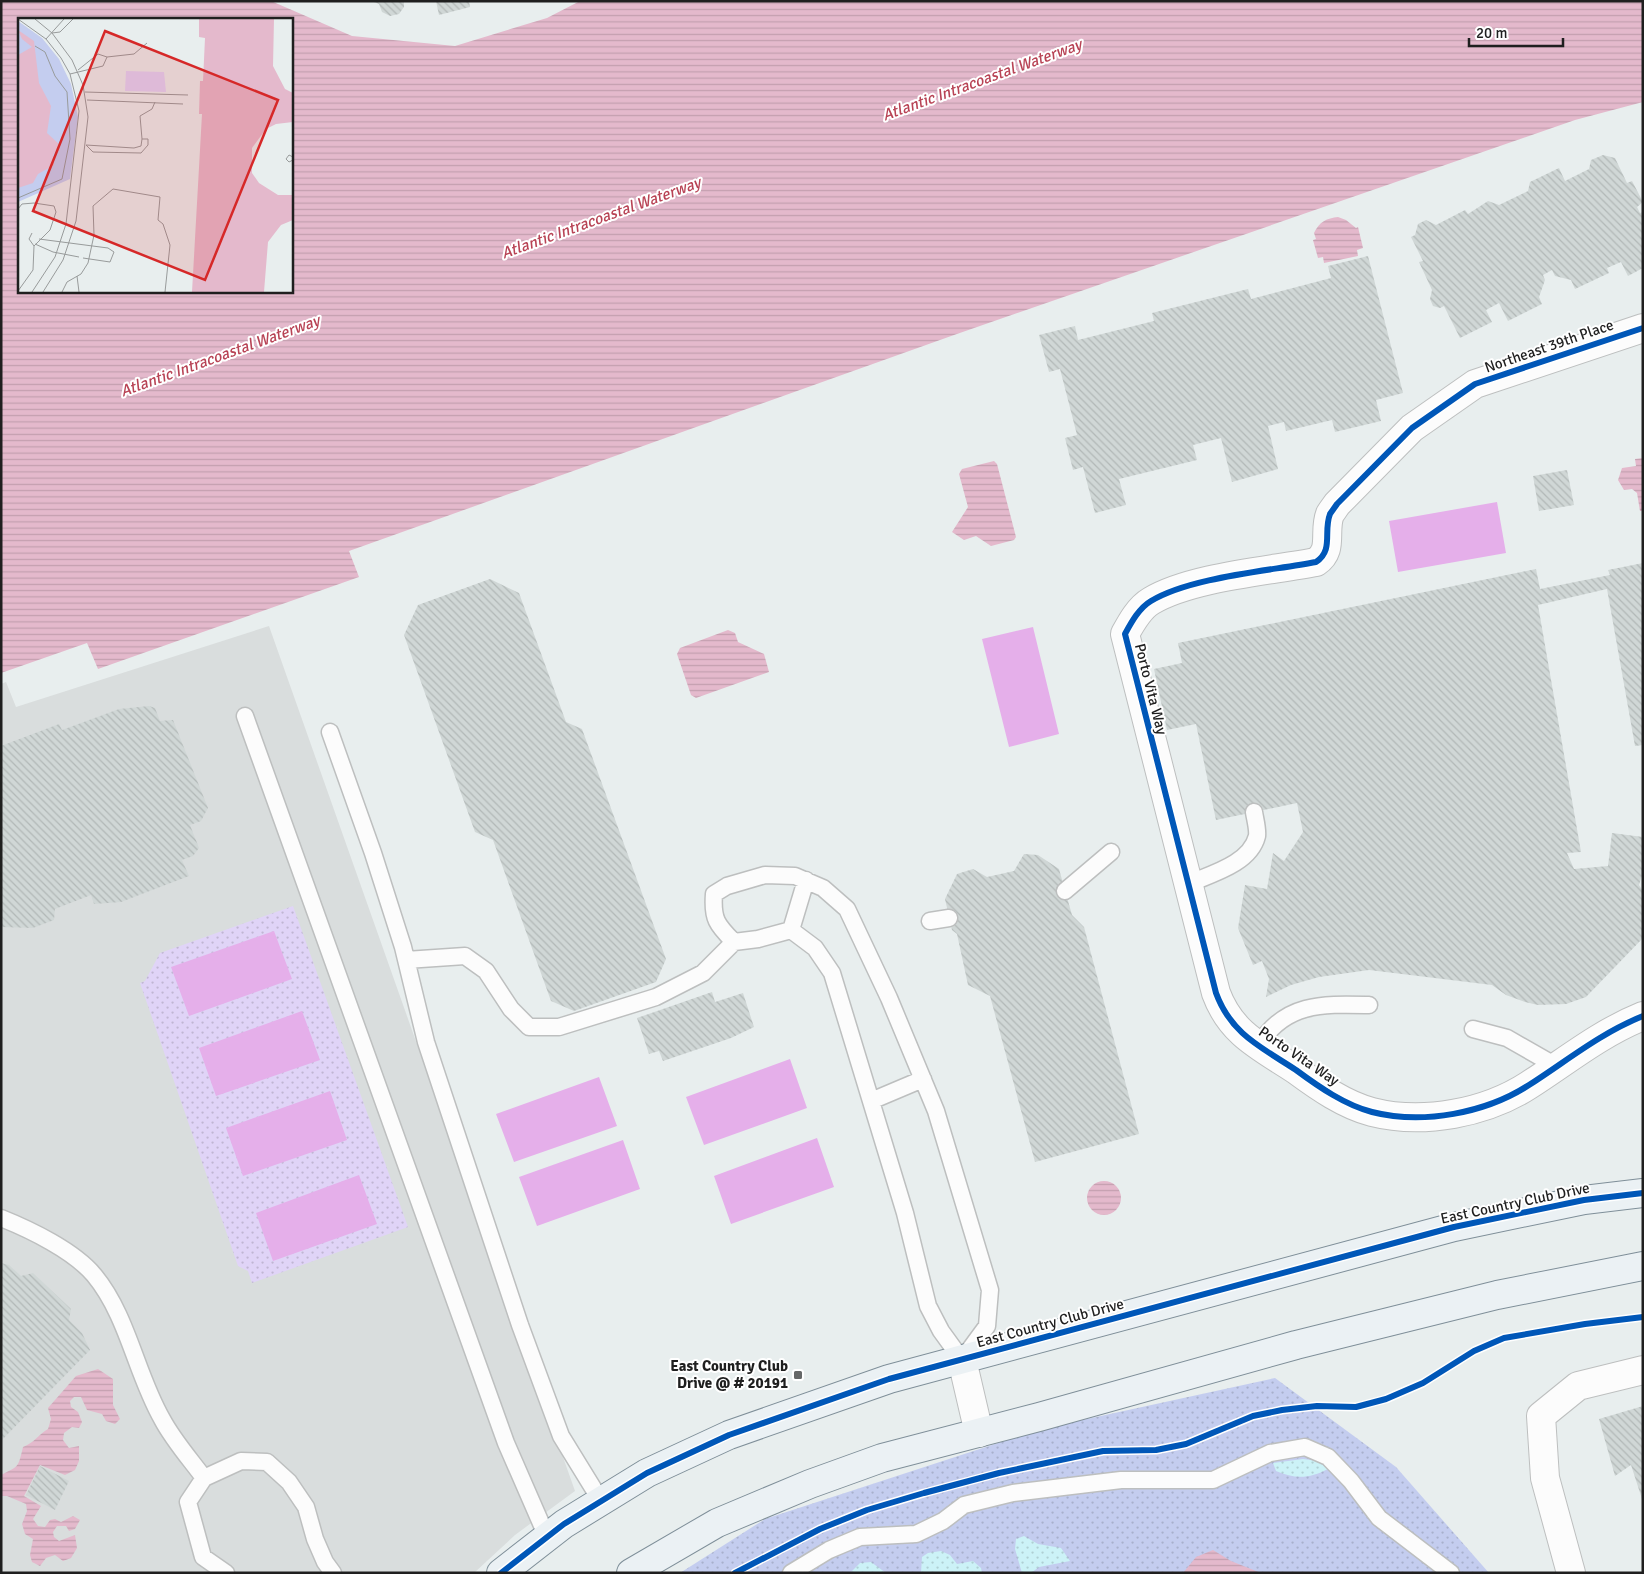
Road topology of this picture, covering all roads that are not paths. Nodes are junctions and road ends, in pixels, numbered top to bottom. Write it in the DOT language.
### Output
graph roads {
  1 [pos="1643,328"];
  2 [pos="1125,634"];
  3 [pos="245,716"];
  4 [pos="330,732"];
  5 [pos="1254,812"];
  6 [pos="1111,852"];
  7 [pos="806,880"];
  8 [pos="1188,884"];
  9 [pos="1065,891"];
  10 [pos="949,918"];
  11 [pos="930,921"];
  12 [pos="791,930"];
  13 [pos="734,942"];
  14 [pos="406,960"];
  15 [pos="1369,1005"];
  16 [pos="1643,1016"];
  17 [pos="1473,1029"];
  18 [pos="1260,1045"];
  19 [pos="1556,1066"];
  20 [pos="923,1079"];
  21 [pos="871,1101"];
  22 [pos="1643,1193"];
  23 [pos="1,1218"];
  24 [pos="1643,1266"];
  25 [pos="962,1360"];
  26 [pos="1643,1370"];
  27 [pos="979,1433"];
  28 [pos="204,1478"];
  29 [pos="601,1501"];
  30 [pos="548,1536"];
  31 [pos="226,1573"];
  32 [pos="333,1573"];
  33 [pos="501,1573"];
  34 [pos="631,1573"];
  35 [pos="790,1573"];
  36 [pos="1451,1573"];
  37 [pos="1571,1573"];
  1 -- 2 [label="street, Northeast 39th Place"];
  2 -- 8 [label="street, Porto Vita Way"];
  3 -- 30 [label="lane"];
  4 -- 14 [label="lane"];
  5 -- 8 [label="lane"];
  6 -- 9 [label="lane"];
  7 -- 12 [label="lane"];
  7 -- 13 [label="lane"];
  7 -- 20 [label="lane"];
  8 -- 18 [label="street, Porto Vita Way"];
  10 -- 11 [label="lane"];
  12 -- 13 [label="lane"];
  12 -- 21 [label="lane"];
  13 -- 14 [label="lane"];
  14 -- 29 [label="lane"];
  15 -- 18 [label="lane"];
  16 -- 19 [label="street, Porto Vita Way"];
  17 -- 19 [label="lane"];
  18 -- 19 [label="street, Porto Vita Way"];
  20 -- 21 [label="lane"];
  20 -- 25 [label="lane"];
  21 -- 25 [label="lane"];
  22 -- 25 [label="street, East Country Club Drive"];
  23 -- 28 [label="lane"];
  24 -- 27 [label="street"];
  25 -- 27 [label="street"];
  25 -- 29 [label="street, East Country Club Drive"];
  26 -- 37 [label="street"];
  27 -- 34 [label="street"];
  28 -- 31 [label="lane"];
  28 -- 32 [label="lane"];
  29 -- 30 [label="street, East Country Club Drive"];
  30 -- 33 [label="street, East Country Club Drive"];
  35 -- 36 [label="lane"];
}
